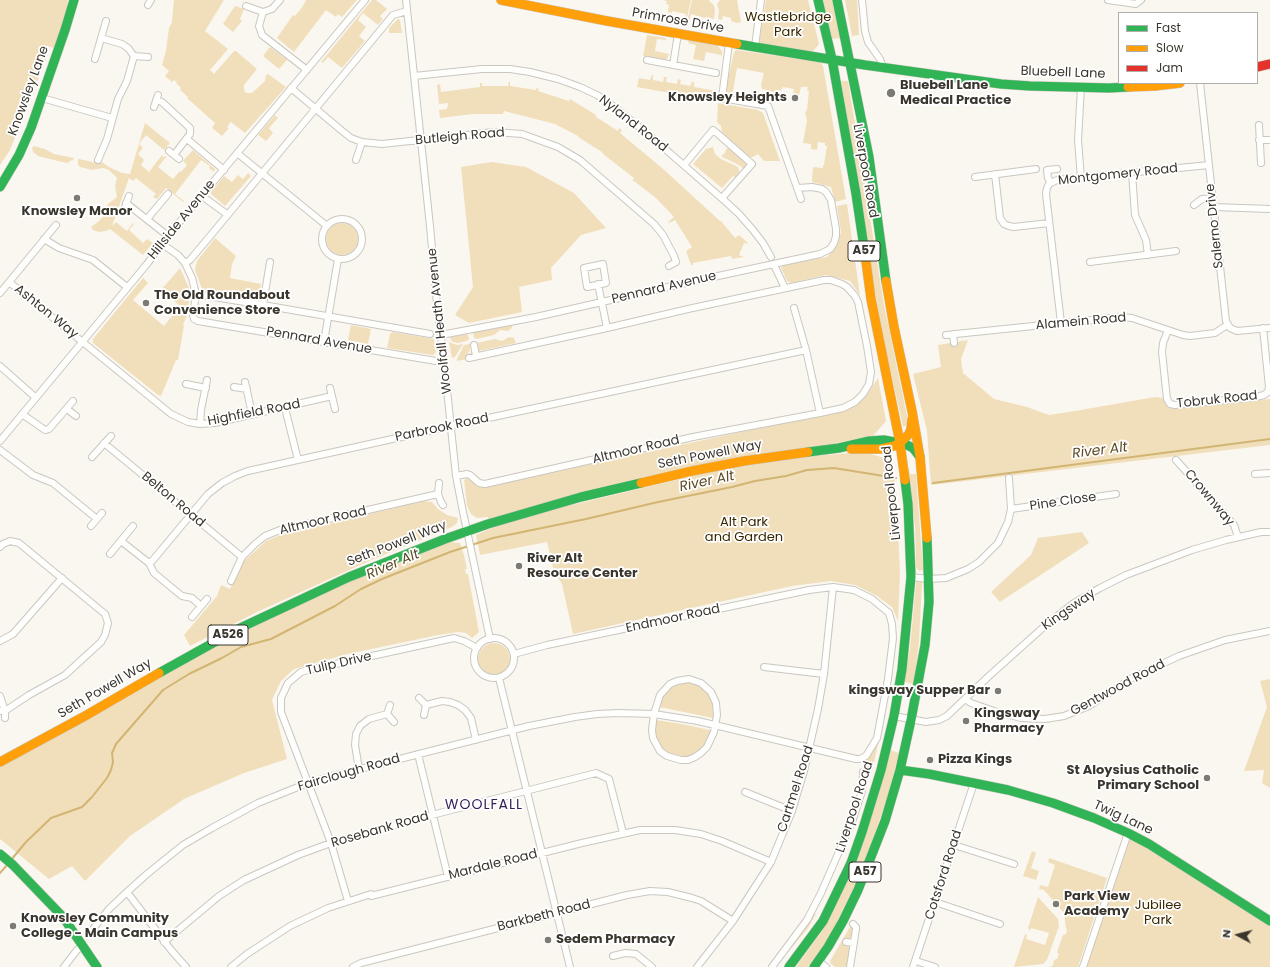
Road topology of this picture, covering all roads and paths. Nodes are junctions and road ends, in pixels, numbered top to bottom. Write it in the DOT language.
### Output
graph roads {
  1 [pos="74,0"];
  2 [pos="280,0"];
  3 [pos="366,0"];
  4 [pos="406,0"];
  5 [pos="502,0"];
  6 [pos="761,0"];
  7 [pos="818,0"];
  8 [pos="838,0"];
  9 [pos="862,0"];
  10 [pos="1108,0"];
  11 [pos="1141,0"];
  12 [pos="520,2"];
  13 [pos="246,6"];
  14 [pos="407,11"];
  15 [pos="263,12"];
  16 [pos="106,21"];
  17 [pos="678,34"];
  18 [pos="101,38"];
  19 [pos="729,43"];
  20 [pos="755,47"];
  21 [pos="134,56"];
  22 [pos="148,57"];
  23 [pos="94,59"];
  24 [pos="832,59"];
  25 [pos="647,60"];
  26 [pos="850,62"];
  27 [pos="1270,64"];
  28 [pos="673,65"];
  29 [pos="883,67"];
  30 [pos="1258,67"];
  31 [pos="307,70"];
  32 [pos="716,73"];
  33 [pos="414,76"];
  34 [pos="1168,84"];
  35 [pos="1200,84"];
  36 [pos="291,88"];
  37 [pos="1081,88"];
  38 [pos="42,98"];
  39 [pos="154,107"];
  40 [pos="316,109"];
  41 [pos="112,118"];
  42 [pos="1259,124"];
  43 [pos="187,139"];
  44 [pos="421,140"];
  45 [pos="1260,140"];
  46 [pos="1270,140"];
  47 [pos="362,142"];
  48 [pos="237,153"];
  49 [pos="174,155"];
  50 [pos="107,158"];
  51 [pos="356,160"];
  52 [pos="1261,162"];
  53 [pos="684,165"];
  54 [pos="1209,165"];
  55 [pos="1036,169"];
  56 [pos="1057,169"];
  57 [pos="224,170"];
  58 [pos="1132,173"];
  59 [pos="263,174"];
  60 [pos="995,174"];
  61 [pos="975,177"];
  62 [pos="1081,178"];
  63 [pos="1051,183"];
  64 [pos="0,187"];
  65 [pos="798,188"];
  66 [pos="168,194"];
  67 [pos="130,196"];
  68 [pos="202,196"];
  69 [pos="722,198"];
  70 [pos="1212,198"];
  71 [pos="801,200"];
  72 [pos="126,203"];
  73 [pos="1194,205"];
  74 [pos="1213,207"];
  75 [pos="1270,209"];
  76 [pos="124,210"];
  77 [pos="228,215"];
  78 [pos="147,219"];
  79 [pos="1049,223"];
  80 [pos="56,225"];
  81 [pos="326,226"];
  82 [pos="168,236"];
  83 [pos="44,239"];
  84 [pos="162,244"];
  85 [pos="1176,252"];
  86 [pos="1148,255"];
  87 [pos="771,257"];
  88 [pos="338,259"];
  89 [pos="270,262"];
  90 [pos="1090,262"];
  91 [pos="185,263"];
  92 [pos="774,264"];
  93 [pos="669,266"];
  94 [pos="9,282"];
  95 [pos="598,284"];
  96 [pos="127,286"];
  97 [pos="786,288"];
  98 [pos="0,292"];
  99 [pos="196,294"];
  100 [pos="602,302"];
  101 [pos="263,304"];
  102 [pos="794,308"];
  103 [pos="328,316"];
  104 [pos="1061,323"];
  105 [pos="1227,325"];
  106 [pos="607,328"];
  107 [pos="1263,328"];
  108 [pos="1270,328"];
  109 [pos="1168,330"];
  110 [pos="430,334"];
  111 [pos="953,334"];
  112 [pos="441,335"];
  113 [pos="946,335"];
  114 [pos="82,341"];
  115 [pos="324,342"];
  116 [pos="954,343"];
  117 [pos="474,345"];
  118 [pos="806,350"];
  119 [pos="476,356"];
  120 [pos="469,358"];
  121 [pos="444,360"];
  122 [pos="0,366"];
  123 [pos="207,380"];
  124 [pos="245,382"];
  125 [pos="186,384"];
  126 [pos="234,387"];
  127 [pos="206,388"];
  128 [pos="330,388"];
  129 [pos="247,389"];
  130 [pos="1269,393"];
  131 [pos="332,396"];
  132 [pos="35,397"];
  133 [pos="73,401"];
  134 [pos="286,408"];
  135 [pos="67,409"];
  136 [pos="335,409"];
  137 [pos="820,413"];
  138 [pos="22,414"];
  139 [pos="252,414"];
  140 [pos="76,416"];
  141 [pos="912,416"];
  142 [pos="200,424"];
  143 [pos="451,426"];
  144 [pos="111,436"];
  145 [pos="0,441"];
  146 [pos="104,443"];
  147 [pos="900,443"];
  148 [pos="0,450"];
  149 [pos="92,457"];
  150 [pos="920,457"];
  151 [pos="298,460"];
  152 [pos="1176,460"];
  153 [pos="1270,473"];
  154 [pos="1255,474"];
  155 [pos="456,476"];
  156 [pos="1009,478"];
  157 [pos="439,483"];
  158 [pos="438,494"];
  159 [pos="1116,494"];
  160 [pos="443,505"];
  161 [pos="1011,509"];
  162 [pos="102,513"];
  163 [pos="191,514"];
  164 [pos="97,519"];
  165 [pos="91,526"];
  166 [pos="133,526"];
  167 [pos="467,532"];
  168 [pos="1270,532"];
  169 [pos="1238,537"];
  170 [pos="121,541"];
  171 [pos="0,547"];
  172 [pos="110,554"];
  173 [pos="242,557"];
  174 [pos="149,563"];
  175 [pos="62,578"];
  176 [pos="911,578"];
  177 [pos="929,579"];
  178 [pos="231,581"];
  179 [pos="833,587"];
  180 [pos="207,599"];
  181 [pos="201,606"];
  182 [pos="192,617"];
  183 [pos="1270,631"];
  184 [pos="490,639"];
  185 [pos="0,641"];
  186 [pos="476,648"];
  187 [pos="514,654"];
  188 [pos="764,667"];
  189 [pos="824,674"];
  190 [pos="499,678"];
  191 [pos="0,696"];
  192 [pos="419,698"];
  193 [pos="965,699"];
  194 [pos="390,705"];
  195 [pos="426,705"];
  196 [pos="2,711"];
  197 [pos="387,714"];
  198 [pos="654,714"];
  199 [pos="424,715"];
  200 [pos="894,716"];
  201 [pos="5,718"];
  202 [pos="911,720"];
  203 [pos="394,722"];
  204 [pos="716,725"];
  205 [pos="512,731"];
  206 [pos="476,740"];
  207 [pos="810,748"];
  208 [pos="418,754"];
  209 [pos="860,759"];
  210 [pos="0,762"];
  211 [pos="359,769"];
  212 [pos="900,770"];
  213 [pos="863,772"];
  214 [pos="308,783"];
  215 [pos="974,783"];
  216 [pos="527,791"];
  217 [pos="745,792"];
  218 [pos="792,811"];
  219 [pos="432,815"];
  220 [pos="623,833"];
  221 [pos="1128,833"];
  222 [pos="331,843"];
  223 [pos="954,845"];
  224 [pos="541,853"];
  225 [pos="7,859"];
  226 [pos="771,862"];
  227 [pos="1014,864"];
  228 [pos="448,877"];
  229 [pos="127,892"];
  230 [pos="348,901"];
  231 [pos="935,902"];
  232 [pos="556,913"];
  233 [pos="733,921"];
  234 [pos="1270,921"];
  235 [pos="853,924"];
  236 [pos="1000,924"];
  237 [pos="89,934"];
  238 [pos="164,942"];
  239 [pos="846,942"];
  240 [pos="854,944"];
  241 [pos="83,946"];
  242 [pos="613,956"];
  243 [pos="816,964"];
  244 [pos="915,964"];
  245 [pos="64,967"];
  246 [pos="97,967"];
  247 [pos="186,967"];
  248 [pos="231,967"];
  249 [pos="353,967"];
  250 [pos="570,967"];
  251 [pos="652,967"];
  252 [pos="697,967"];
  253 [pos="772,967"];
  254 [pos="789,967"];
  255 [pos="826,967"];
  256 [pos="850,967"];
  257 [pos="935,967"];
  258 [pos="1083,967"];
  1 -- 38 [label="main road, Knowsley Lane"];
  2 -- 15 [label="street"];
  3 -- 31 [label="street, Hillside Avenue"];
  4 -- 14 [label="street, Woolfall Heath Avenue"];
  5 -- 12 [label="main road, Primrose Drive"];
  6 -- 20 [label="street"];
  7 -- 24 [label="main road, Liverpool Road / A57"];
  8 -- 26 [label="main road, Liverpool Road / A57"];
  9 -- 29 [label="street"];
  10 -- 11 [label="street"];
  12 -- 17 [label="main road, Primrose Drive"];
  13 -- 15 [label="street"];
  14 -- 33 [label="street, Woolfall Heath Avenue"];
  14 -- 40 [label="street"];
  15 -- 31 [label="street"];
  16 -- 18 [label="street"];
  17 -- 19 [label="main road, Primrose Drive"];
  17 -- 28 [label="street"];
  18 -- 21 [label="street"];
  18 -- 23 [label="street"];
  19 -- 20 [label="main road, Primrose Drive"];
  19 -- 65 [label="street"];
  20 -- 24 [label="main road, Primrose Drive"];
  21 -- 22 [label="street"];
  21 -- 41 [label="street"];
  24 -- 26 [label="main road, Primrose Drive"];
  24 -- 147 [label="main road, Liverpool Road / A57"];
  25 -- 28 [label="street"];
  26 -- 29 [label="main road, Bluebell Lane"];
  26 -- 141 [label="main road, Liverpool Road / A57"];
  27 -- 30 [label="main road"];
  28 -- 32 [label="street"];
  29 -- 37 [label="main road, Bluebell Lane"];
  31 -- 36 [label="street, Hillside Avenue"];
  33 -- 44 [label="street, Woolfall Heath Avenue"];
  33 -- 53 [label="street, Nyland Road"];
  34 -- 37 [label="main road, Bluebell Lane"];
  35 -- 54 [label="street, Salerno Drive"];
  36 -- 40 [label="street, Butleigh Road"];
  36 -- 48 [label="street, Hillside Avenue"];
  37 -- 62 [label="street"];
  38 -- 41 [label="street"];
  38 -- 64 [label="main road, Knowsley Lane"];
  39 -- 43 [label="street"];
  40 -- 47 [label="street, Butleigh Road"];
  40 -- 59 [label="street"];
  41 -- 50 [label="street"];
  42 -- 45 [label="street"];
  43 -- 49 [label="street"];
  43 -- 57 [label="street"];
  44 -- 47 [label="street, Butleigh Road"];
  44 -- 93 [label="street, Butleigh Road"];
  44 -- 112 [label="street, Woolfall Heath Avenue"];
  45 -- 46 [label="street"];
  45 -- 52 [label="street"];
  47 -- 51 [label="street"];
  48 -- 57 [label="street, Hillside Avenue"];
  48 -- 59 [label="street"];
  53 -- 69 [label="street, Nyland Road"];
  53 -- 69 [label="street"];
  54 -- 58 [label="street, Montgomery Road"];
  54 -- 70 [label="street, Salerno Drive"];
  55 -- 60 [label="street"];
  56 -- 63 [label="street"];
  57 -- 68 [label="street, Hillside Avenue"];
  58 -- 62 [label="street, Montgomery Road"];
  58 -- 86 [label="street"];
  59 -- 77 [label="street"];
  59 -- 81 [label="street"];
  60 -- 61 [label="street"];
  60 -- 79 [label="street"];
  62 -- 63 [label="street, Montgomery Road"];
  63 -- 79 [label="street, Montgomery Road"];
  65 -- 71 [label="street"];
  65 -- 92 [label="street, Pennard Avenue"];
  66 -- 78 [label="street"];
  67 -- 72 [label="street"];
  68 -- 77 [label="street"];
  68 -- 82 [label="street, Hillside Avenue"];
  69 -- 87 [label="street, Nyland Road"];
  70 -- 73 [label="street"];
  70 -- 74 [label="street, Salerno Drive"];
  72 -- 76 [label="street"];
  72 -- 78 [label="street"];
  74 -- 75 [label="street"];
  74 -- 105 [label="street, Salerno Drive"];
  77 -- 91 [label="street"];
  78 -- 82 [label="street"];
  79 -- 104 [label="street, Montgomery Road"];
  80 -- 83 [label="street"];
  81 -- 88 [label="street"];
  81 -- 88 [label="street"];
  82 -- 84 [label="street, Hillside Avenue"];
  83 -- 94 [label="street"];
  83 -- 96 [label="street"];
  84 -- 91 [label="street"];
  84 -- 96 [label="street, Hillside Avenue"];
  85 -- 86 [label="street"];
  86 -- 90 [label="street"];
  88 -- 103 [label="street"];
  89 -- 101 [label="street"];
  91 -- 99 [label="street"];
  92 -- 97 [label="street"];
  92 -- 100 [label="street, Pennard Avenue"];
  94 -- 98 [label="street"];
  94 -- 114 [label="street, Ashton Way"];
  95 -- 95 [label="street"];
  95 -- 100 [label="street"];
  96 -- 114 [label="street, Hillside Avenue"];
  97 -- 106 [label="street, Pennard Avenue"];
  97 -- 137 [label="street"];
  99 -- 101 [label="street, Pennard Avenue"];
  99 -- 115 [label="street, Pennard Avenue"];
  100 -- 106 [label="street"];
  100 -- 112 [label="street, Pennard Avenue"];
  101 -- 103 [label="street, Pennard Avenue"];
  102 -- 118 [label="street"];
  103 -- 110 [label="street, Pennard Avenue"];
  103 -- 115 [label="street"];
  104 -- 109 [label="street, Alamein Road"];
  104 -- 111 [label="street, Alamein Road"];
  105 -- 107 [label="street"];
  105 -- 109 [label="street, Alamein Road"];
  106 -- 119 [label="street, Pennard Avenue"];
  107 -- 108 [label="street"];
  107 -- 130 [label="street"];
  109 -- 130 [label="street, Tobruk Road"];
  111 -- 113 [label="street, Alamein Road"];
  111 -- 116 [label="street"];
  112 -- 121 [label="street, Woolfall Heath Avenue"];
  114 -- 132 [label="street, Hillside Avenue"];
  114 -- 142 [label="street, Highfield Road"];
  115 -- 121 [label="street, Pennard Avenue"];
  117 -- 119 [label="street"];
  118 -- 137 [label="street"];
  118 -- 143 [label="street, Parbrook Road"];
  119 -- 120 [label="street, Pennard Avenue"];
  121 -- 143 [label="street, Woolfall Heath Avenue"];
  122 -- 132 [label="street"];
  123 -- 127 [label="street"];
  124 -- 129 [label="street"];
  125 -- 127 [label="street"];
  126 -- 129 [label="street"];
  127 -- 142 [label="street"];
  128 -- 131 [label="street"];
  129 -- 139 [label="street"];
  131 -- 134 [label="street, Highfield Road"];
  131 -- 136 [label="street"];
  132 -- 138 [label="street, Hillside Avenue"];
  133 -- 135 [label="street"];
  134 -- 139 [label="street, Highfield Road"];
  134 -- 151 [label="street"];
  135 -- 138 [label="street"];
  135 -- 140 [label="street"];
  137 -- 155 [label="street, Altmoor Road"];
  138 -- 145 [label="street, Hillside Avenue"];
  139 -- 142 [label="street, Highfield Road"];
  141 -- 147 [label="main road"];
  141 -- 150 [label="main road, Liverpool Road / A57"];
  143 -- 151 [label="street, Parbrook Road"];
  143 -- 155 [label="street, Woolfall Heath Avenue"];
  144 -- 146 [label="street"];
  146 -- 149 [label="street"];
  146 -- 163 [label="street, Belton Road"];
  147 -- 150 [label="main road"];
  147 -- 167 [label="main road, Seth Powell Way / A526"];
  147 -- 176 [label="main road, Liverpool Road / A57"];
  148 -- 164 [label="street"];
  150 -- 177 [label="main road, Liverpool Road / A57"];
  151 -- 163 [label="street, Parbrook Road"];
  152 -- 169 [label="street, Crownway"];
  153 -- 154 [label="street"];
  155 -- 167 [label="street, Woolfall Heath Avenue"];
  156 -- 161 [label="street"];
  157 -- 158 [label="street"];
  158 -- 160 [label="street"];
  158 -- 173 [label="street, Altmoor Road"];
  159 -- 161 [label="street, Pine Close"];
  161 -- 177 [label="street"];
  162 -- 164 [label="street"];
  163 -- 173 [label="street, Belton Road"];
  163 -- 174 [label="street, Parbrook Road"];
  164 -- 165 [label="street"];
  166 -- 170 [label="street"];
  167 -- 184 [label="street, Woolfall Heath Avenue"];
  167 -- 210 [label="main road, Seth Powell Way / A526"];
  168 -- 169 [label="street, Kingsway"];
  169 -- 193 [label="street, Kingsway"];
  170 -- 172 [label="street"];
  170 -- 174 [label="street"];
  171 -- 175 [label="street"];
  173 -- 178 [label="street, Altmoor Road"];
  174 -- 181 [label="street"];
  175 -- 185 [label="street"];
  175 -- 196 [label="street"];
  176 -- 177 [label="street"];
  176 -- 200 [label="main road, Liverpool Road / A57"];
  177 -- 202 [label="main road, Liverpool Road / A57"];
  179 -- 187 [label="street, Endmoor Road"];
  179 -- 189 [label="street, Cartmel Road"];
  179 -- 209 [label="street, Liverpool Road"];
  180 -- 181 [label="street"];
  181 -- 182 [label="street"];
  183 -- 193 [label="street, Gentwood Road"];
  184 -- 186 [label="street"];
  184 -- 187 [label="street"];
  186 -- 190 [label="street"];
  186 -- 214 [label="street, Tulip Drive"];
  187 -- 190 [label="street"];
  188 -- 189 [label="street"];
  189 -- 207 [label="street, Cartmel Road"];
  190 -- 205 [label="street"];
  191 -- 196 [label="street"];
  192 -- 195 [label="street"];
  193 -- 202 [label="street, Kingsway"];
  194 -- 197 [label="street"];
  195 -- 199 [label="street"];
  195 -- 206 [label="street"];
  196 -- 201 [label="street"];
  197 -- 203 [label="street"];
  197 -- 211 [label="street"];
  198 -- 204 [label="street, Fairclough Road"];
  198 -- 204 [label="street"];
  198 -- 204 [label="street"];
  198 -- 205 [label="street, Fairclough Road"];
  200 -- 202 [label="street, Kingsway"];
  200 -- 254 [label="main road, Liverpool Road / A57"];
  202 -- 212 [label="main road, Liverpool Road / A57"];
  204 -- 207 [label="street, Fairclough Road"];
  205 -- 206 [label="street, Fairclough Road"];
  205 -- 216 [label="street"];
  206 -- 208 [label="street, Fairclough Road"];
  207 -- 209 [label="street, Fairclough Road"];
  207 -- 218 [label="street, Cartmel Road"];
  208 -- 211 [label="street, Fairclough Road"];
  208 -- 219 [label="street"];
  211 -- 214 [label="street, Fairclough Road"];
  212 -- 215 [label="main road, Twig Lane"];
  212 -- 243 [label="main road, Liverpool Road / A57"];
  213 -- 253 [label="street"];
  214 -- 222 [label="street, Tulip Drive"];
  214 -- 229 [label="street, Fairclough Road"];
  215 -- 221 [label="main road, Twig Lane"];
  215 -- 223 [label="street, Cotsford Road"];
  216 -- 219 [label="street, Rosebank Road"];
  216 -- 220 [label="street, Rosebank Road"];
  216 -- 224 [label="street"];
  217 -- 218 [label="street"];
  218 -- 226 [label="street, Cartmel Road"];
  219 -- 222 [label="street, Rosebank Road"];
  219 -- 228 [label="street"];
  220 -- 224 [label="street, Mardale Road"];
  220 -- 226 [label="street, Mardale Road"];
  221 -- 234 [label="main road, Twig Lane"];
  221 -- 258 [label="street"];
  222 -- 230 [label="street, Tulip Drive"];
  222 -- 238 [label="street, Rosebank Road"];
  223 -- 227 [label="street"];
  223 -- 231 [label="street, Cotsford Road"];
  224 -- 228 [label="street, Mardale Road"];
  224 -- 232 [label="street"];
  225 -- 241 [label="main road"];
  226 -- 233 [label="street, Cartmel Road"];
  228 -- 230 [label="street, Mardale Road"];
  229 -- 237 [label="street, Fairclough Road"];
  229 -- 238 [label="street"];
  230 -- 248 [label="street, Mardale Road"];
  231 -- 236 [label="street"];
  231 -- 244 [label="street, Cotsford Road"];
  232 -- 233 [label="street, Barkbeth Road"];
  232 -- 249 [label="street, Barkbeth Road"];
  232 -- 250 [label="street"];
  233 -- 252 [label="street, Cartmel Road"];
  235 -- 240 [label="street"];
  238 -- 247 [label="street"];
  239 -- 240 [label="street"];
  240 -- 256 [label="street"];
  241 -- 245 [label="street"];
  241 -- 246 [label="main road"];
  242 -- 251 [label="street"];
  243 -- 255 [label="street"];
  244 -- 257 [label="street"];
}
